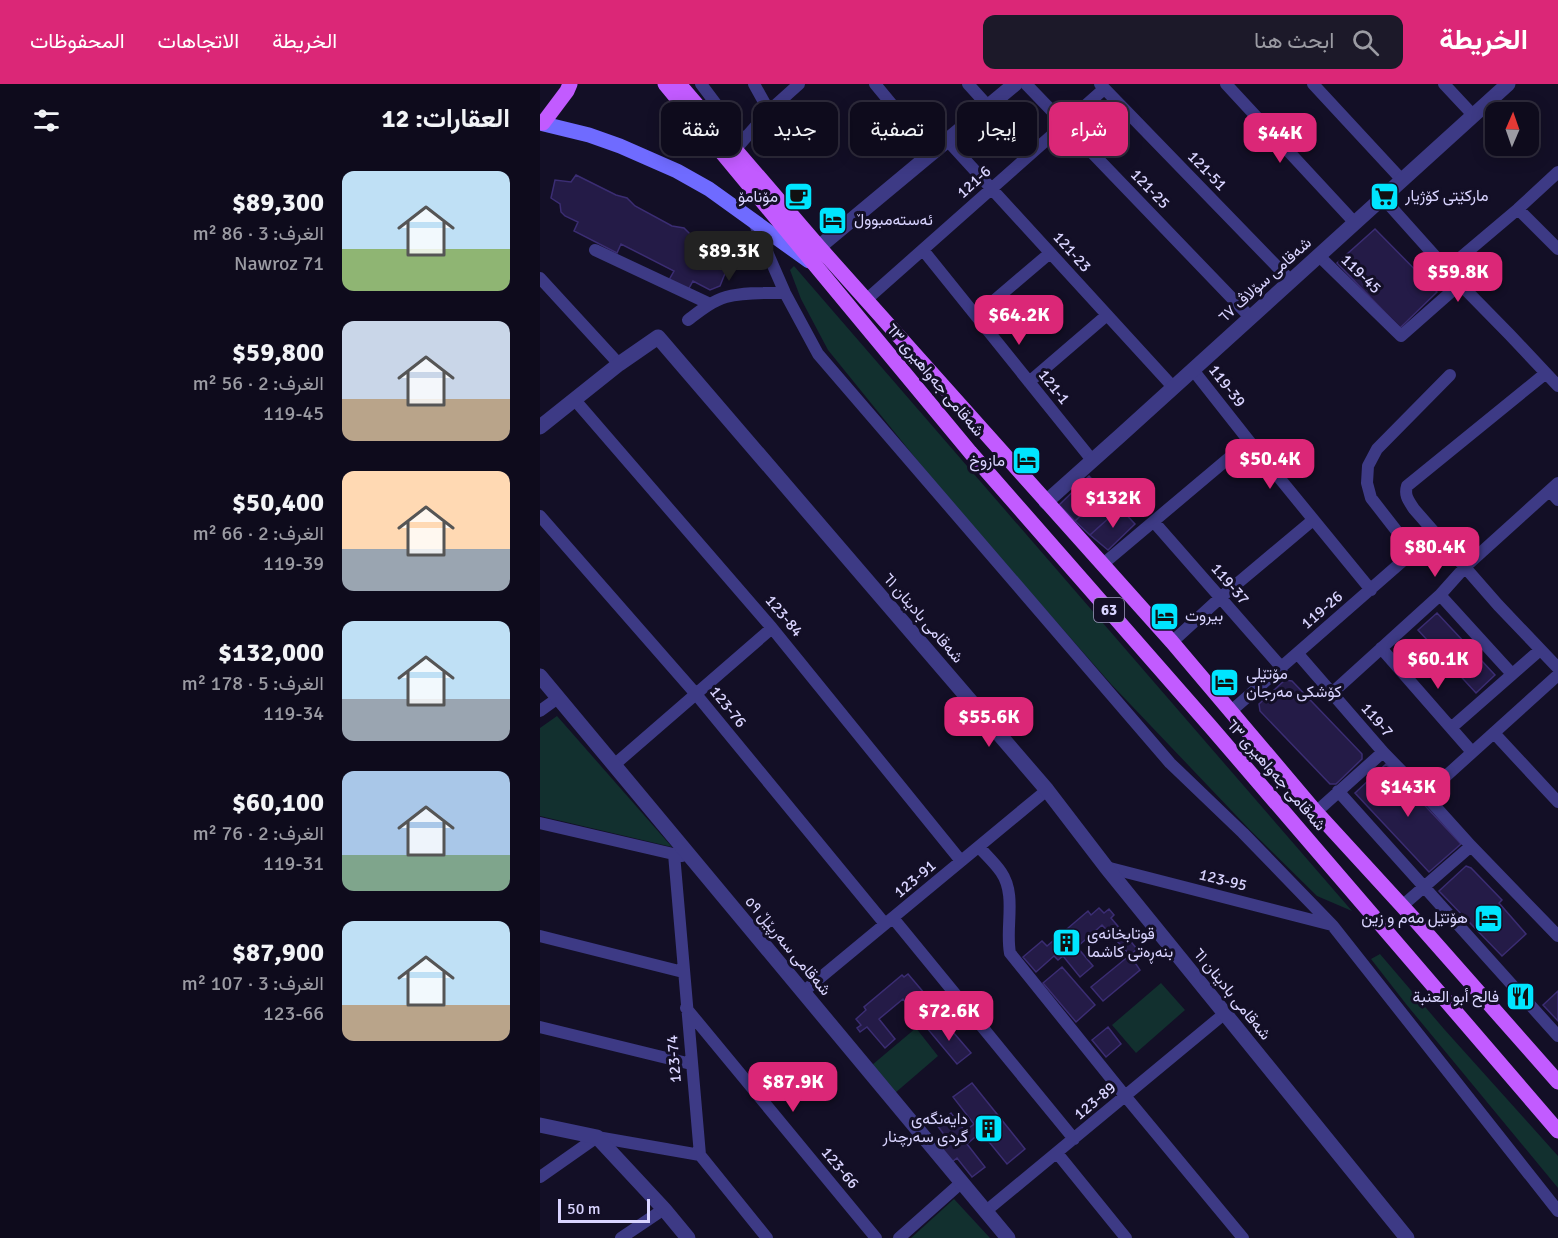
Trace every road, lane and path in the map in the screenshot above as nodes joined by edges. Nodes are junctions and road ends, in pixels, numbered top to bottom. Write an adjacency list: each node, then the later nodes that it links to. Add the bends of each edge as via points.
1 (570, 84): 26 (main road)
2 (665, 84): 39 (main road, شەقامی جەواهیری ٦٣ / 63)
3 (679, 84): 16 (main road, شەقامی جەواهیری ٦٣ / 63)
4 (701, 84): 17 (street)
5 (754, 84): 18 (street)
6 (799, 84): 19 (street)
7 (875, 84): 20 (street)
8 (968, 84): 21 (street)
9 (1015, 84): 22 (street)
10 (1026, 84): 24 (street, 121-25)
11 (1227, 84): 42 (street)
12 (1313, 84): 36 (street)
13 (1443, 84): 25 (street)
14 (1508, 84): 25 (street, شەقامی سۆلاڤ ٦٧)
15 (1102, 86): 23 (street, 121-6); 52 (street, 121-51)
16 (697, 102)
17 (712, 102)
18 (764, 102)
19 (779, 102)
20 (890, 102)
21 (984, 102)
22 (993, 102)
23 (1086, 102)
24 (1049, 108)
25 (1473, 115): 36 (street, شەقامی سۆلاڤ ٦٧)
26 (542, 123): 41 (main road, via 647,156 709,189)
27 (753, 129): 31 (street)
28 (957, 132): 30 (street)
29 (1049, 138): 37 (street, 121-6)
30 (947, 140): 37 (street, 121-23)
31 (741, 143)
32 (741, 148): 39 (main road, شەقامی جەواهیری ٦٣ / 63)
33 (928, 156): 43 (street)
34 (1096, 156): 59 (street, 121-25)
35 (1555, 179): 40 (street)
36 (1402, 180): 38 (street, شەقامی سۆلاڤ ٦٧)
37 (992, 189): 46 (street, 121-6); 47 (street, 121-23)
38 (1383, 198): 42 (street, شەقامی سۆلاڤ ٦٧); 50 (street)
39 (777, 208): 43 (main road, شەقامی جەواهیری ٦٣ / 63); 49 (main road, شەقامی جەواهیری ٦٣ / 63)
40 (1518, 208): 44 (street); 50 (street)
41 (754, 222): 49 (main road); 54 (street)
42 (1355, 223): 48 (street, شەقامی سۆلاڤ ٦٧)
43 (819, 247): 55 (main road, شەقامی جەواهیری ٦٣ / 63)
44 (1558, 249)
45 (595, 250): 56 (street)
46 (923, 250): 55 (street, 121-6); 58 (street, 121-1)
47 (1050, 253): 57 (street, 121-23); 58 (street)
48 (1319, 256): 52 (street, شەقامی سۆلاڤ ٦٧); 53 (street, 119-45, via 1401,336)
49 (818, 268): 132 (main road, شەقامی جەواهیری ٦٣ / 63, via 970,452)
50 (1447, 269): 53 (street)
51 (540, 278): 61 (street)
52 (1290, 281): 59 (street, شەقامی سۆلاڤ ٦٧)
53 (1460, 284): 63 (street)
54 (785, 293): 56 (street, via 725,297); 119 (street, via 818,354 1170,763)
55 (866, 300): 73 (main road, شەقامی جەواهیری ٦٣ / 63)
56 (710, 304): 60 (street)
57 (1107, 315): 65 (street); 67 (street, 121-23)
58 (976, 316): 65 (street, 121-1)
59 (1251, 318): 62 (street, شەقامی سۆلاڤ ٦٧)
60 (688, 320)
61 (619, 364): 68 (street, شەقامی بادینان ٦١); 104 (street, شەقامی بادینان ٦١, via 658,337)
62 (1193, 370): 67 (street, شەقامی سۆلاڤ ٦٧); 70 (street, 119-39)
63 (1546, 373): 66 (street); 77 (street, via 1407,486 1407,499)
64 (1450, 375): 78 (street, via 1377,449 1368,466 1371,498)
65 (1029, 382): 71 (street, 121-1)
66 (1558, 386)
67 (1173, 387): 71 (street, شەقامی سۆلاڤ ٦٧)
68 (574, 399): 69 (street, شەقامی بادینان ٦١); 84 (street, 123-84)
69 (540, 427)
70 (1249, 441): 75 (street, 119-39); 76 (street)
71 (1092, 460): 73 (street, شەقامی سۆلاڤ ٦٧)
72 (1555, 491): 80 (street)
73 (1046, 502): 79 (main road, شەقامی جەواهیری ٦٣ / 63)
74 (540, 516): 94 (street, 123-76)
75 (1314, 520): 81 (street, 119-39); 83 (street)
76 (1154, 522): 79 (street); 83 (street, 119-37)
77 (1437, 534): 78 (street, 119-26); 80 (street)
78 (1413, 552): 81 (street, 119-26)
79 (1102, 564): 85 (main road, شەقامی جەواهیری ٦٣ / 63)
80 (1465, 567): 82 (street); 87 (street)
81 (1371, 590): 88 (street, 119-26)
82 (1440, 595): 86 (street); 91 (street)
83 (1221, 598): 85 (street); 89 (street, 119-37)
84 (772, 628): 94 (street); 114 (street, 123-84)
85 (1172, 642): 98 (main road, شەقامی جەواهیری ٦٣ / 63)
86 (1381, 648): 95 (street); 99 (street)
87 (1540, 650): 90 (street); 91 (street)
88 (1298, 654): 89 (street, 119-26); 95 (street, 119-7)
89 (1282, 668): 98 (street, 119-26)
90 (1558, 668)
91 (1512, 674): 99 (street)
92 (1558, 675): 100 (street)
93 (540, 676): 96 (street, شەقامی سەرپێڵ ٥٩)
94 (695, 693): 103 (street); 118 (street, 123-76)
95 (1332, 693): 101 (street, 119-7)
96 (558, 698): 97 (street); 103 (street, شەقامی سەرپێڵ ٥٩)
97 (540, 711)
98 (1230, 712): 108 (main road, شەقامی جەواهیری ٦٣ / 63)
99 (1451, 728): 102 (street)
100 (1494, 733): 102 (street); 107 (street)
101 (1383, 752): 105 (street); 106 (street, 119-7)
102 (1472, 752): 106 (street)
103 (614, 765): 113 (street, شەقامی سەرپێڵ ٥٩)
104 (1047, 790): 111 (street, 123-91); 115 (street, شەقامی بادینان ٦١)
105 (1338, 791): 108 (street); 116 (street)
106 (1425, 795): 110 (street, 119-7)
107 (1558, 802)
108 (1316, 812): 117 (main road, شەقامی جەواهیری ٦٣ / 63)
109 (540, 823): 112 (street)
110 (1471, 846): 116 (street); 121 (street, 119-7)
111 (979, 847): 114 (street, 123-91); 130 (street, via 1002,873 1008,890 1010,952)
112 (674, 854): 113 (street); 122 (street, 123-74)
113 (692, 858): 123 (street, شەقامی سەرپێڵ ٥٩)
114 (961, 861): 118 (street, 123-91)
115 (1106, 867): 119 (street, 123-95); 125 (street, شەقامی بادینان ٦١)
116 (1425, 886): 117 (street); 127 (street)
117 (1402, 906): 129 (main road, شەقامی جەواهیری ٦٣ / 63)
118 (889, 921): 123 (street, 123-91); 134 (street, 123-76)
119 (1333, 926): 141 (street)
120 (540, 936): 122 (street)
121 (1558, 936)
122 (683, 972): 124 (street, 123-74)
123 (803, 992): 138 (street, شەقامی سەرپێڵ ٥٩)
124 (686, 1008): 128 (street, 123-74); 145 (street, 123-66)
125 (1224, 1014): 130 (street, 123-89); 150 (street, شەقامی بادینان ٦١)
126 (540, 1027): 128 (street)
127 (1558, 1036)
128 (692, 1064): 136 (street, 123-74)
129 (1558, 1082)
130 (1126, 1096): 134 (street, 123-89); 149 (street)
131 (540, 1125): 133 (street)
132 (1558, 1131)
133 (597, 1137): 136 (street); 137 (street); 139 (street)
134 (1074, 1139): 135 (street, 123-89)
135 (1057, 1153): 140 (street, 123-89); 148 (street)
136 (700, 1155): 144 (street)
137 (540, 1177)
138 (962, 1182): 140 (street, شەقامی سەرپێڵ ٥٩); 146 (street)
139 (664, 1209): 142 (street); 143 (street)
140 (986, 1211): 147 (street, شەقامی سەرپێڵ ٥٩)
141 (1558, 1212)
142 (621, 1238)
143 (688, 1238)
144 (767, 1238)
145 (876, 1238)
146 (899, 1238)
147 (1008, 1238)
148 (1126, 1238)
149 (1243, 1238)
150 (1407, 1238)

